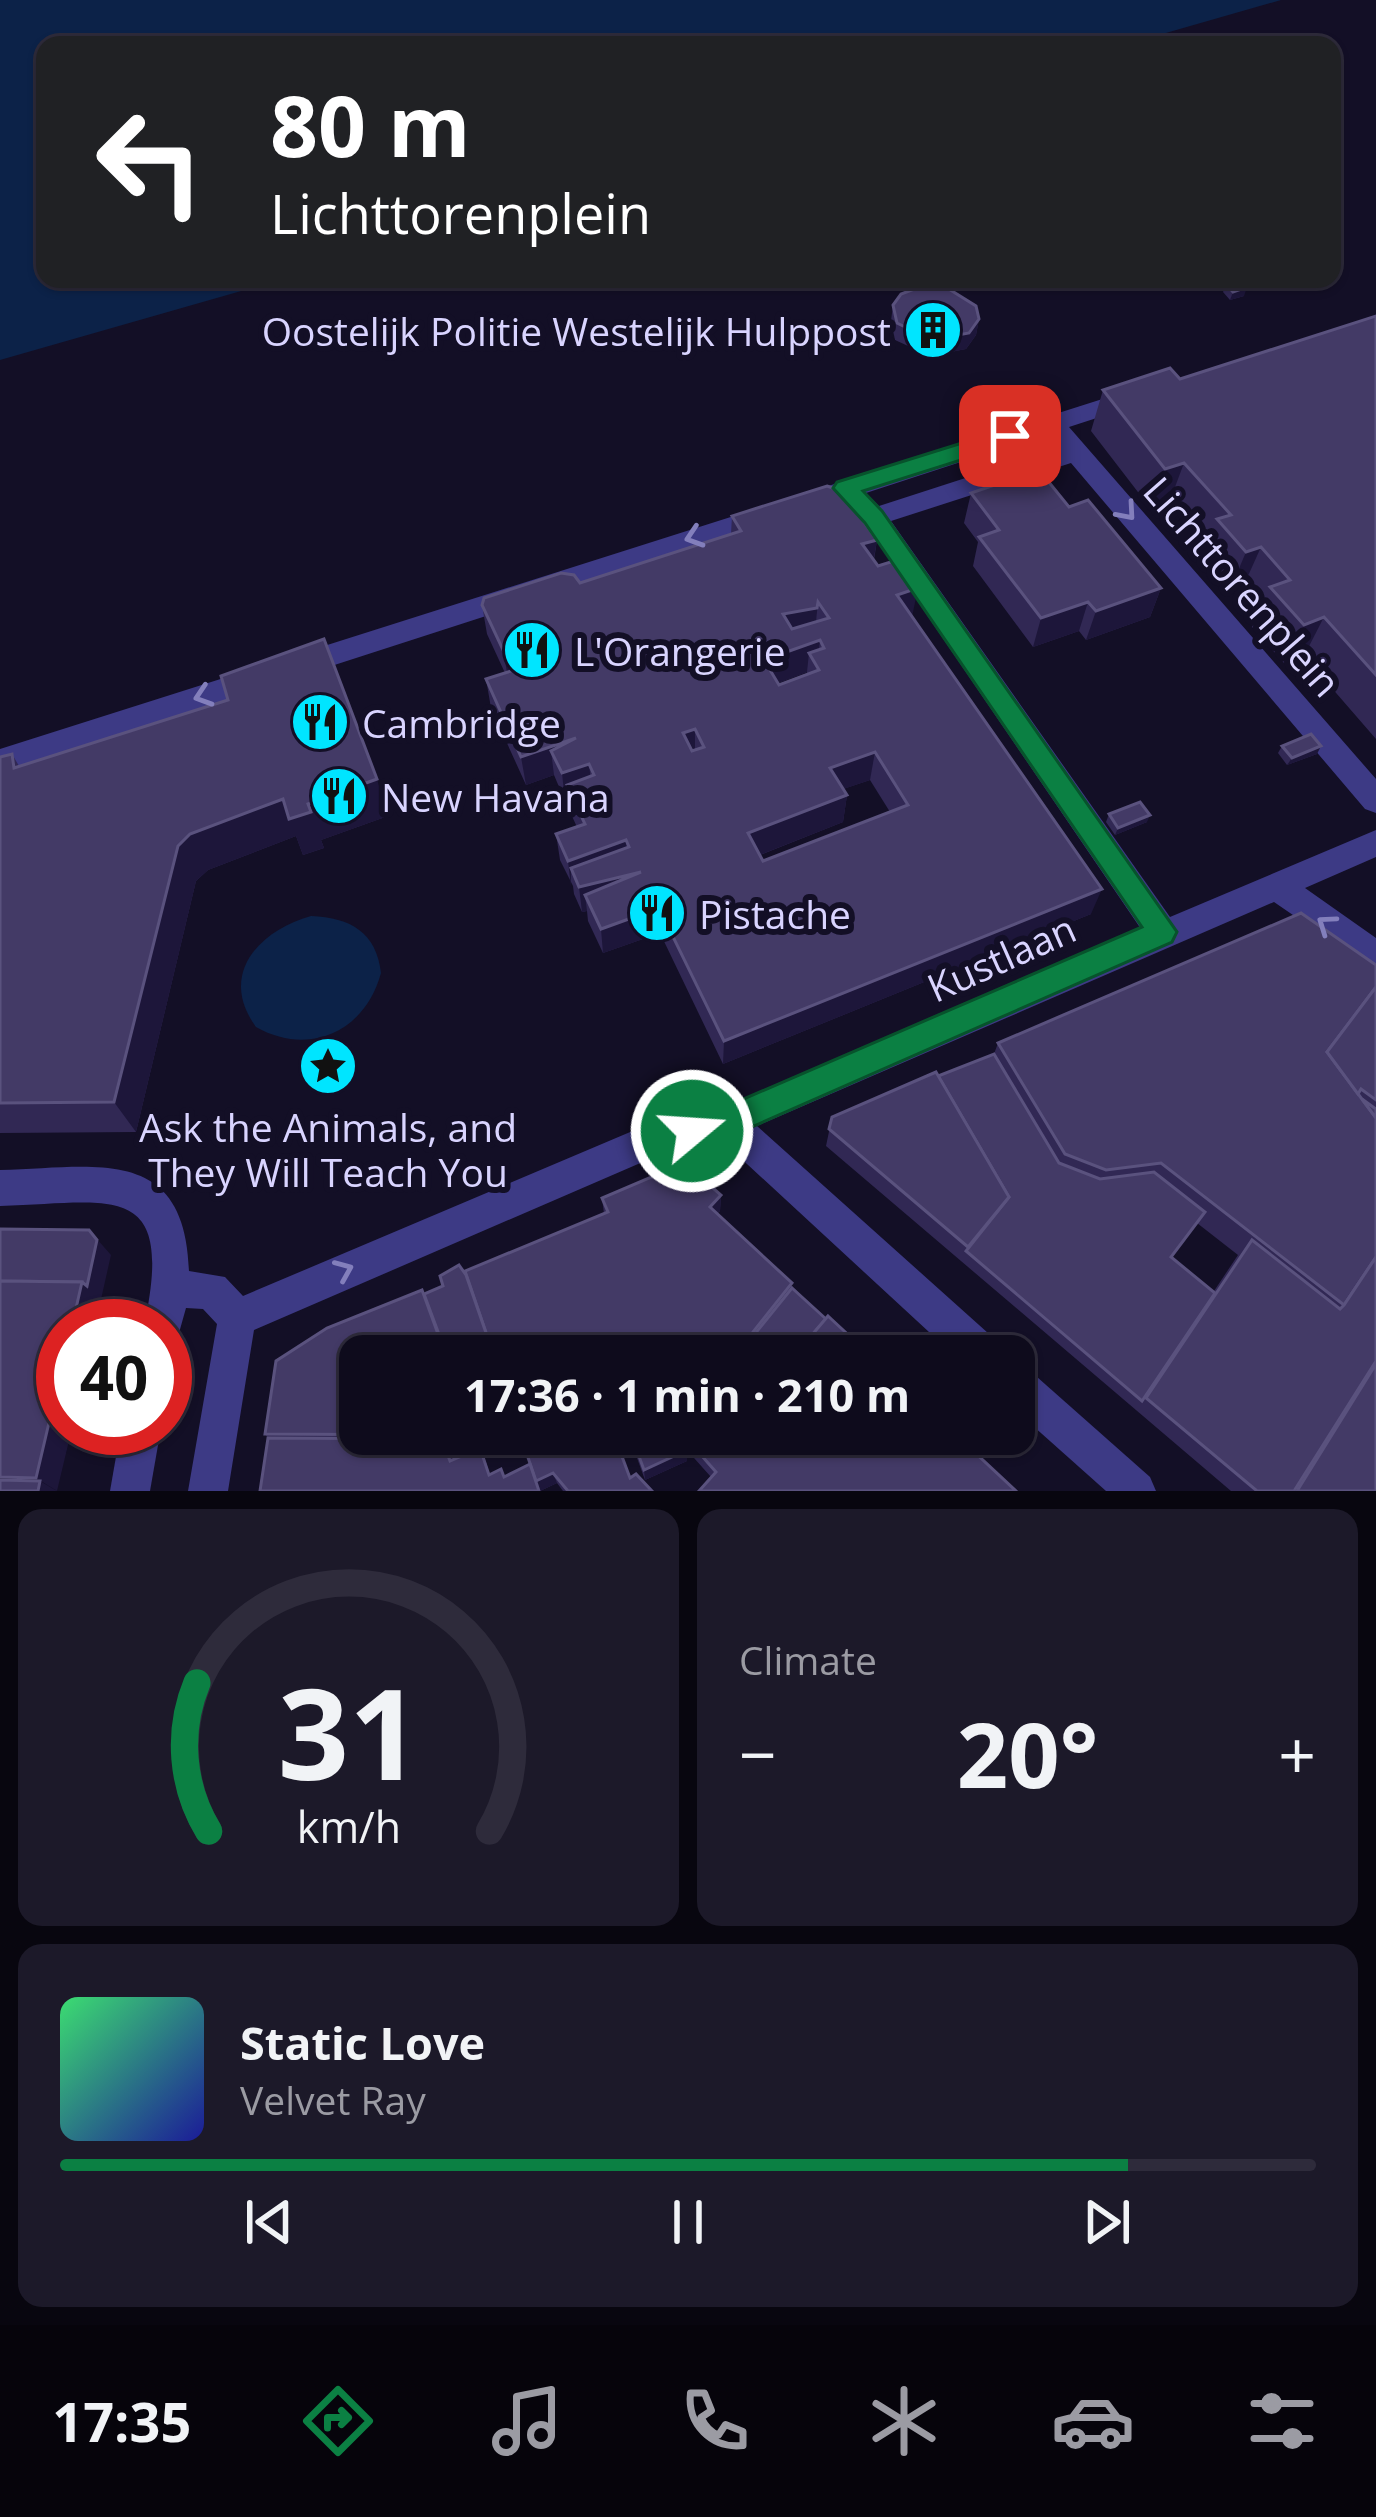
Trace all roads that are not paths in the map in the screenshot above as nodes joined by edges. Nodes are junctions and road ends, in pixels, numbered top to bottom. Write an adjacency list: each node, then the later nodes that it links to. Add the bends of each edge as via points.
1 (1172, 384): 2 (street)
2 (1051, 423): 3 (street, Lichttorenplein); 4 (street)
3 (1075, 452): 5 (street); 7 (street, Lichttorenplein, one-way to 7)
4 (845, 488): 5 (street); 6 (street, one-way to 6)
5 (874, 517): 10 (street)
6 (0, 761)
7 (1376, 800)
8 (1376, 843): 9 (street, Kustlaan)
9 (1279, 886): 10 (street, Kustlaan); 11 (street, one-way to 9)
10 (1162, 932): 12 (street, Kustlaan)
11 (1376, 957)
12 (727, 1122): 16 (street, Kustlaan, one-way to 12, via 642,1144); 17 (street)
13 (0, 1188): 14 (street, via 134,1189 166,1225)
14 (167, 1299)
15 (188, 1299): 16 (street, via 212,1290)
16 (237, 1318): 21 (street)
17 (961, 1335)
18 (1035, 1401): 22 (street)
19 (137, 1455): 20 (street)
20 (130, 1491)
21 (208, 1491)
22 (1136, 1491)

